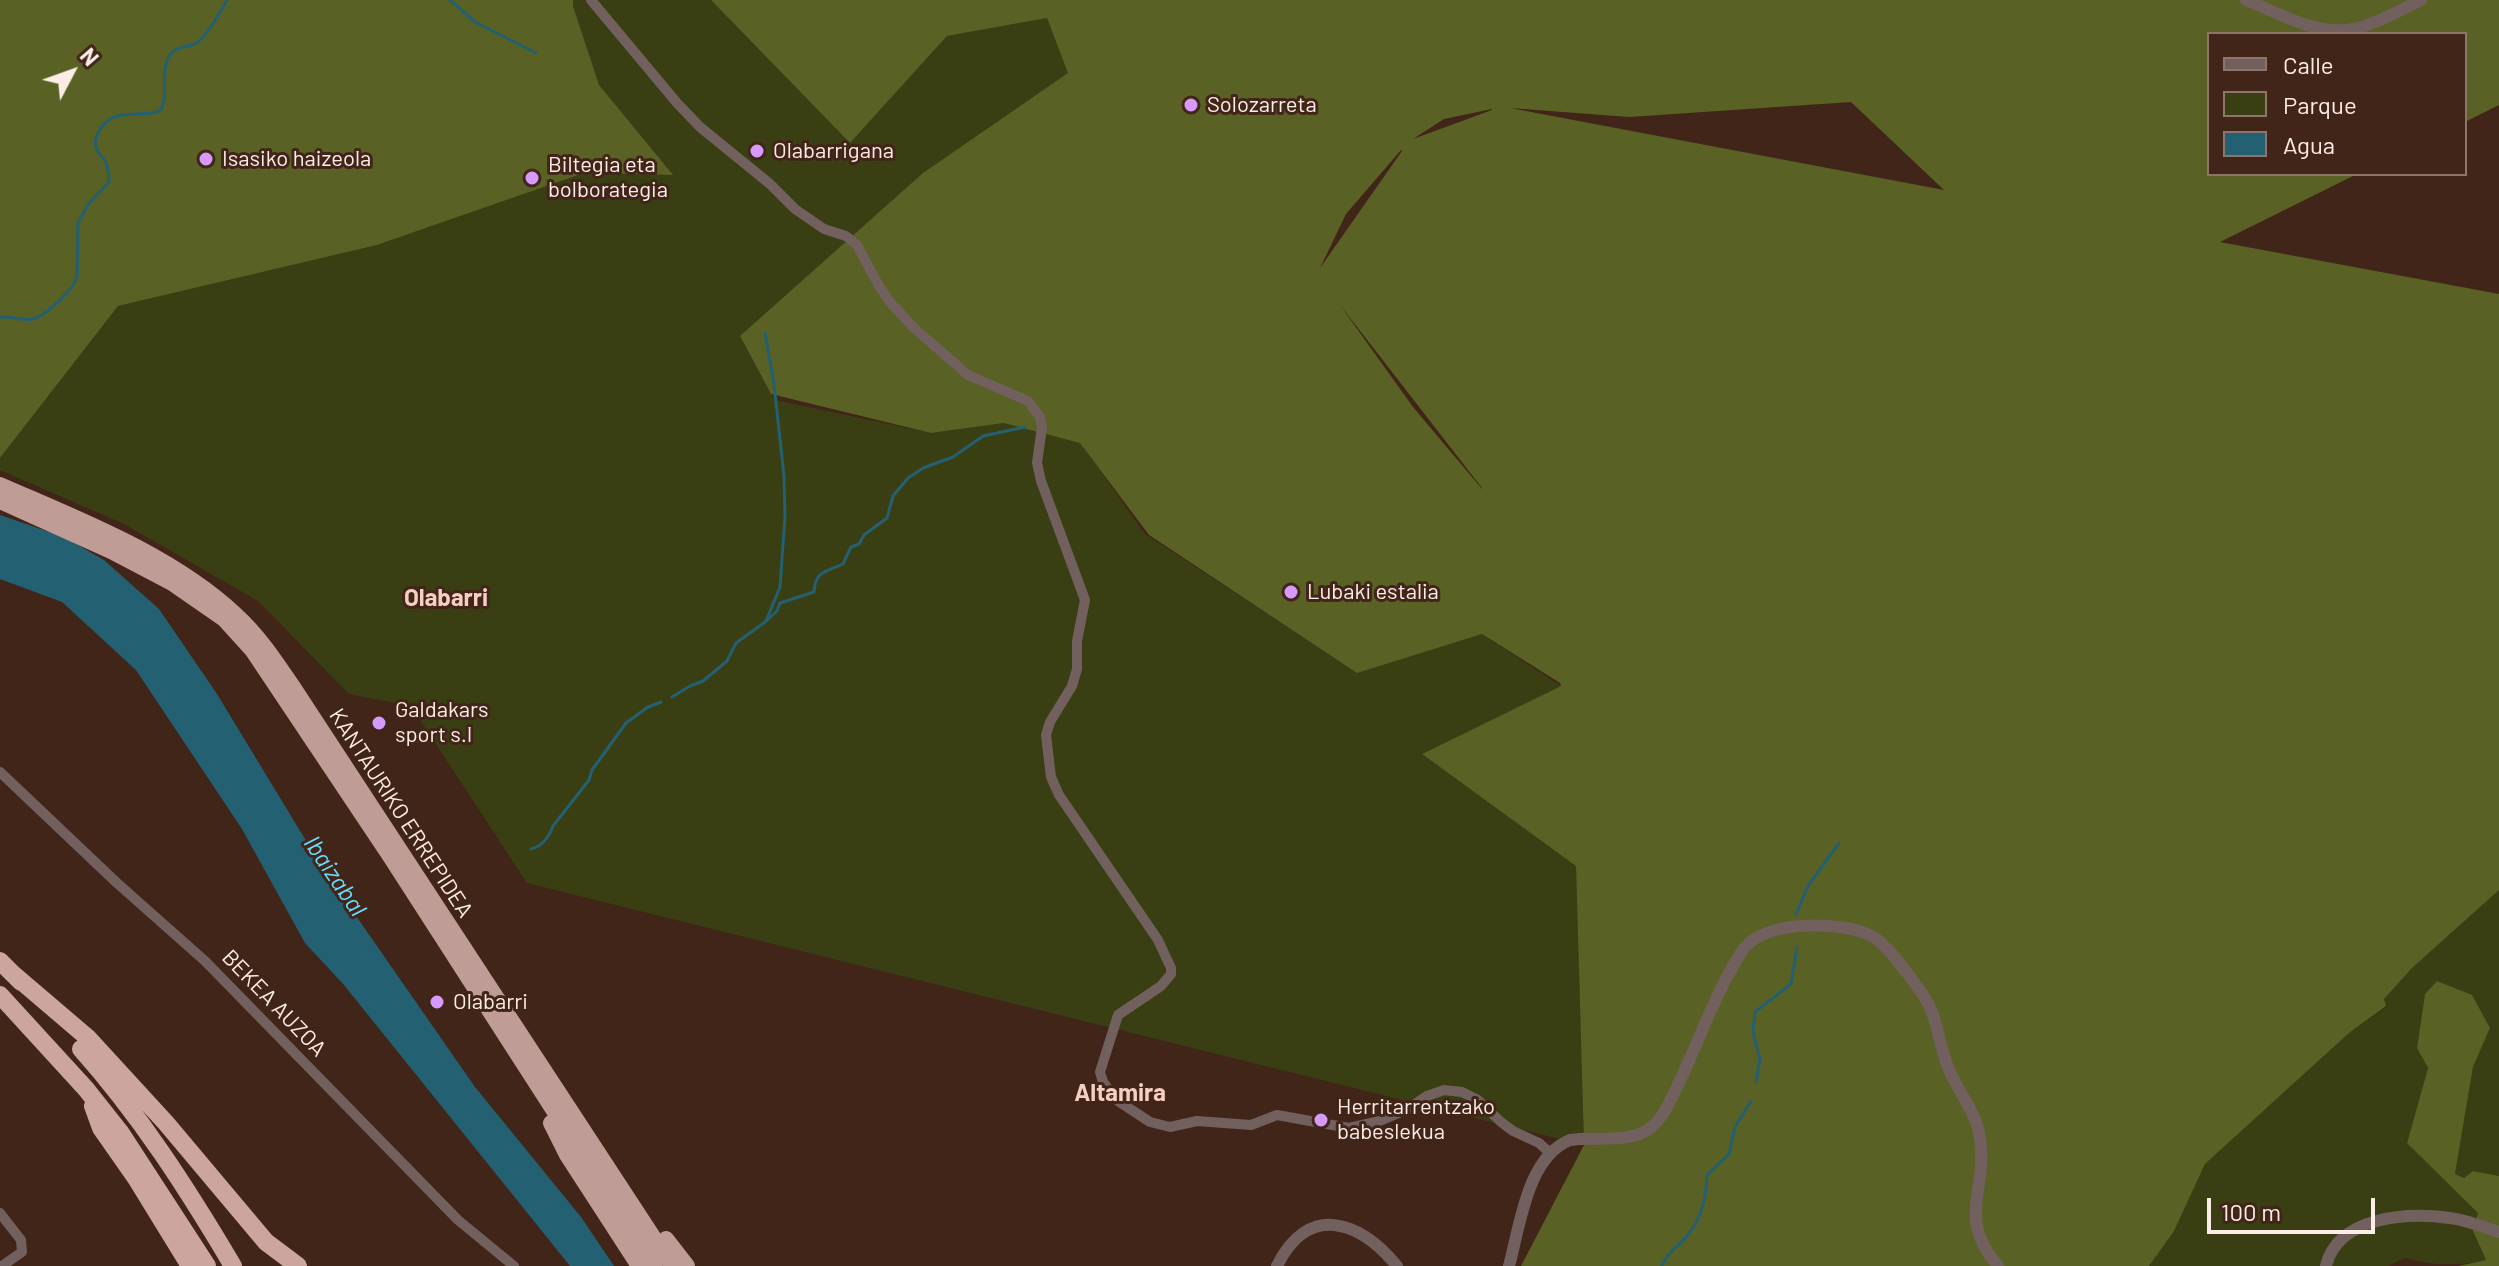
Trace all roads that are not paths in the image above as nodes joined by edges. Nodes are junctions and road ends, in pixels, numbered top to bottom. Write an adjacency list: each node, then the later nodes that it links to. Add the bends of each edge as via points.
1 (591, 0): 11 (street, via 700,127 795,209 857,245 879,286 913,327 968,375 1018,395 1040,417 1041,481 1085,600 1075,677 1046,735 1051,777 1171,968 1161,986 1118,1015 1100,1072 1118,1101 1150,1122 1170,1127 1197,1121 1251,1125 1277,1115 1349,1128 1380,1121 1444,1090 1462,1092)
2 (2246, 0): 3 (street, via 2331,31 2358,28)
3 (2421, 0)
4 (0, 485): 12 (highway, KANTAURIKO ERREPIDEA, via 163,560 248,627 293,687)
5 (0, 501): 9 (highway, via 172,583 224,619 253,651)
6 (0, 772): 20 (street, BEKEA AUZOA, via 205,961 458,1220)
7 (7, 967): 18 (highway, via 103,1073 170,1165); 19 (highway, via 88,1038 266,1242)
8 (0, 995): 10 (highway)
9 (528, 1070): 21 (highway, via 567,1155); 22 (highway)
10 (86, 1089): 16 (highway, via 101,1128); 17 (highway)
11 (1550, 1153): 27 (street, via 1532,1185); 28 (street, via 1570,1140 1645,1132 1662,1117 1720,990 1750,942 1791,928 1857,931 1894,956 1930,1008 1946,1062 1979,1133 1976,1227)
12 (612, 1173): 23 (highway, KANTAURIKO ERREPIDEA); 24 (highway)
13 (0, 1213): 15 (street, via 21,1240 22,1252)
14 (2499, 1232): 29 (street, via 2449,1218 2375,1221 2343,1237)
15 (2, 1266)
16 (190, 1266)
17 (207, 1266)
18 (233, 1266)
19 (298, 1266)
20 (514, 1266)
21 (639, 1266)
22 (654, 1266)
23 (672, 1266)
24 (687, 1266)
25 (1277, 1266): 26 (street, via 1299,1235 1332,1225 1368,1239)
26 (1397, 1266)
27 (1509, 1266)
28 (1998, 1266)
29 (2326, 1266)

